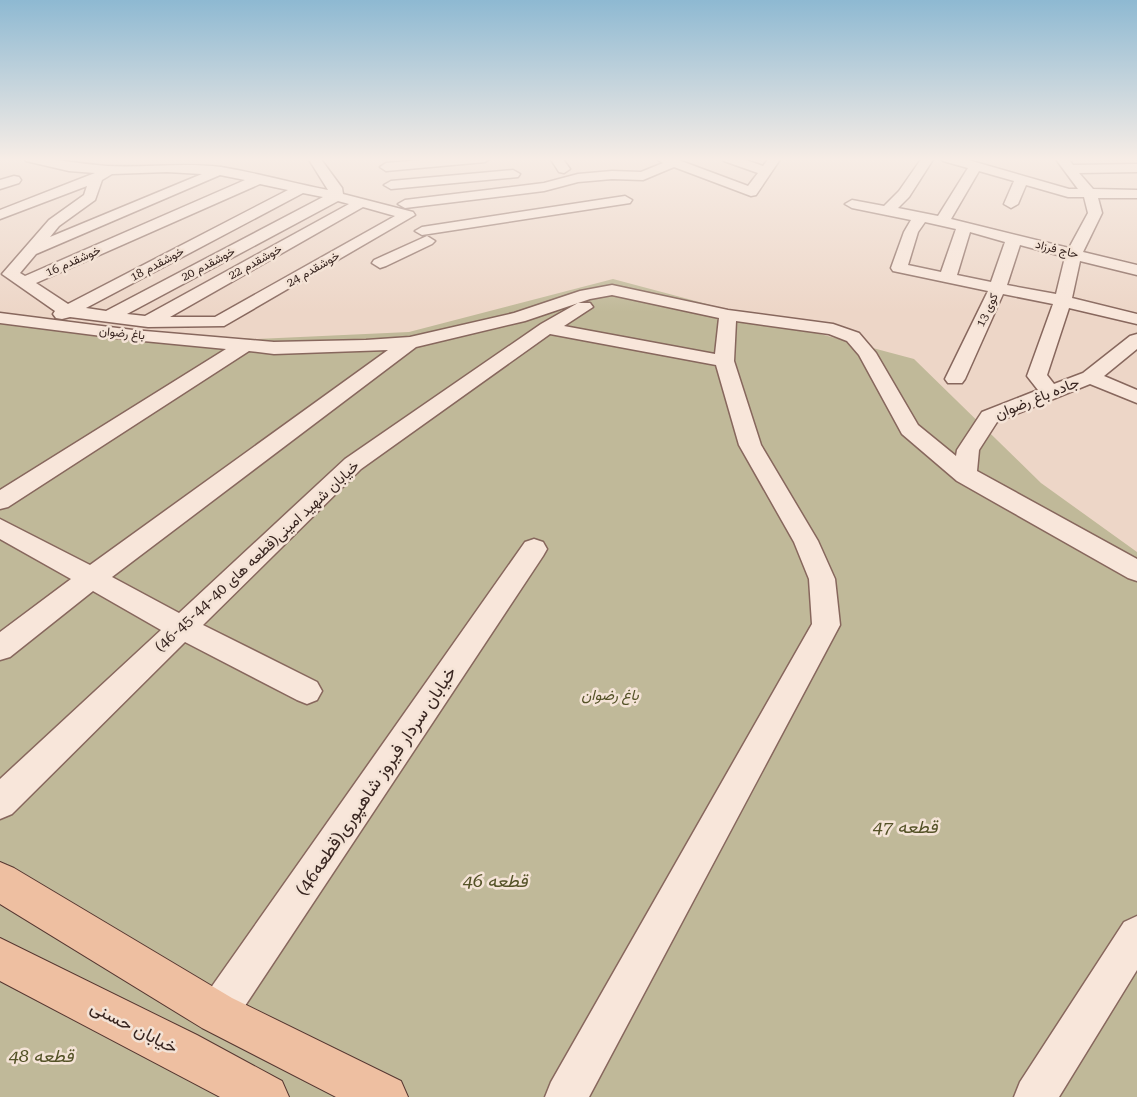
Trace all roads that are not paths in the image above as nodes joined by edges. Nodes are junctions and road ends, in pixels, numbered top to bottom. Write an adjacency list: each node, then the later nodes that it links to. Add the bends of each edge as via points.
1 (15, 209): 16 (street)
2 (74, 209): 22 (street, via 54,223)
3 (131, 209): 22 (street)
4 (197, 209): 27 (street, خوشقدم 16)
5 (261, 209): 31 (street, خوشقدم 18)
6 (311, 209): 34 (street, خوشقدم 20)
7 (350, 209): 37 (street, خوشقدم 22)
8 (402, 209): 14 (street)
9 (412, 209): 14 (street)
10 (578, 209): 20 (street)
11 (883, 209): 15 (street, حاج فرزاد)
12 (949, 209): 18 (street)
13 (1094, 209): 23 (street, via 1095,213)
14 (407, 210): 20 (street); 37 (street, خوشقدم 24, via 218,322)
15 (888, 210): 17 (street, حاج فرزاد)
16 (0, 215)
17 (920, 216): 18 (street, حاج فرزاد); 26 (street, via 899,268)
18 (942, 221): 19 (street, حاج فرزاد)
19 (964, 227): 21 (street, حاج فرزاد); 26 (street)
20 (426, 239): 24 (street)
21 (1014, 239): 23 (street, حاج فرزاد); 28 (street, کوی 13)
22 (28, 251): 27 (street, via 10,274)
23 (1074, 254): 25 (street, حاج فرزاد); 30 (street)
24 (380, 263)
25 (1137, 270)
26 (948, 279): 28 (street)
27 (23, 282): 31 (street)
28 (997, 288): 30 (street); 43 (street, کوی 13)
29 (612, 290): 32 (street); 36 (street, خیابان شهید امینی(قطعه های 40-44-45-46)); 38 (street, via 519,317)
30 (1063, 301): 35 (street); 44 (street, via 1037,376)
31 (66, 311): 33 (street, خوشقدم 18, via 51,318); 34 (street)
32 (728, 315): 41 (street); 46 (street, via 833,329 853,337 866,353 910,429)
33 (0, 318): 37 (street, باغ رضوان)
34 (106, 318): 37 (street)
35 (1137, 319)
36 (547, 328): 41 (street); 52 (street, خیابان شهید امینی(قطعه های 40-44-45-46), via 352,464)
37 (149, 329): 39 (street, باغ رضوان)
38 (410, 342): 39 (street, باغ رضوان, via 274,348); 51 (street)
39 (244, 346): 47 (street)
40 (1134, 347): 42 (street, جاده باغ رضوان)
41 (724, 361): 62 (street, via 750,445 806,541 822,579 826,625)
42 (1090, 377): 44 (street, جاده باغ رضوان); 45 (street)
43 (955, 378)
44 (1051, 393): 46 (street, جاده باغ رضوان, via 989,417 968,450)
45 (1137, 398)
46 (965, 476): 50 (street)
47 (0, 501)
48 (0, 528): 51 (street)
49 (534, 549): 59 (street, خیابان سردار فیروز شاهپوری(قطعه46))
50 (1137, 571)
51 (90, 579): 52 (street); 53 (street)
52 (181, 627): 54 (street); 55 (street, خیابان شهید امینی(قطعه های 40-44-45-46))
53 (0, 648)
54 (307, 691)
55 (0, 802)
56 (0, 882): 59 (main road)
57 (1137, 935): 63 (street)
58 (0, 960): 60 (main road, خیابان حسنی)
59 (217, 1014): 61 (main road)
60 (266, 1097)
61 (385, 1097)
62 (566, 1097)
63 (1036, 1097)

